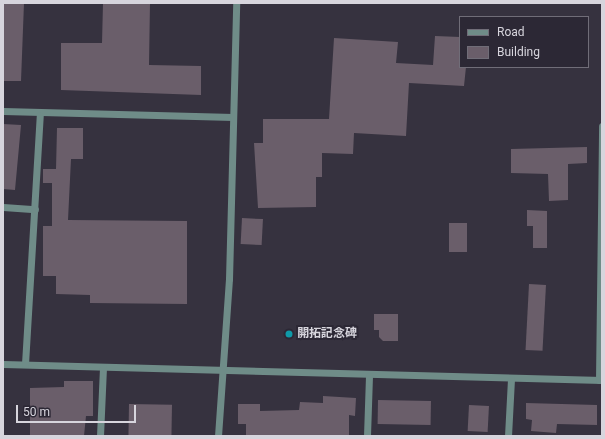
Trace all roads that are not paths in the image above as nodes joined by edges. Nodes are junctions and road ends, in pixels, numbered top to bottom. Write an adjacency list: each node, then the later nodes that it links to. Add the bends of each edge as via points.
1 (236, 3): 4 (street)
2 (3, 111): 3 (street)
3 (40, 115): 4 (street); 7 (street)
4 (233, 117): 11 (street, via 229,279)
5 (602, 126): 14 (street)
6 (3, 207): 7 (street)
7 (35, 209): 9 (street)
8 (3, 364): 9 (street)
9 (25, 364): 10 (street)
10 (102, 367): 11 (street); 15 (street)
11 (221, 372): 12 (street); 16 (street)
12 (369, 376): 13 (street); 17 (street)
13 (511, 379): 14 (street); 18 (street)
14 (601, 380)
15 (100, 436)
16 (218, 436)
17 (367, 436)
18 (508, 436)

